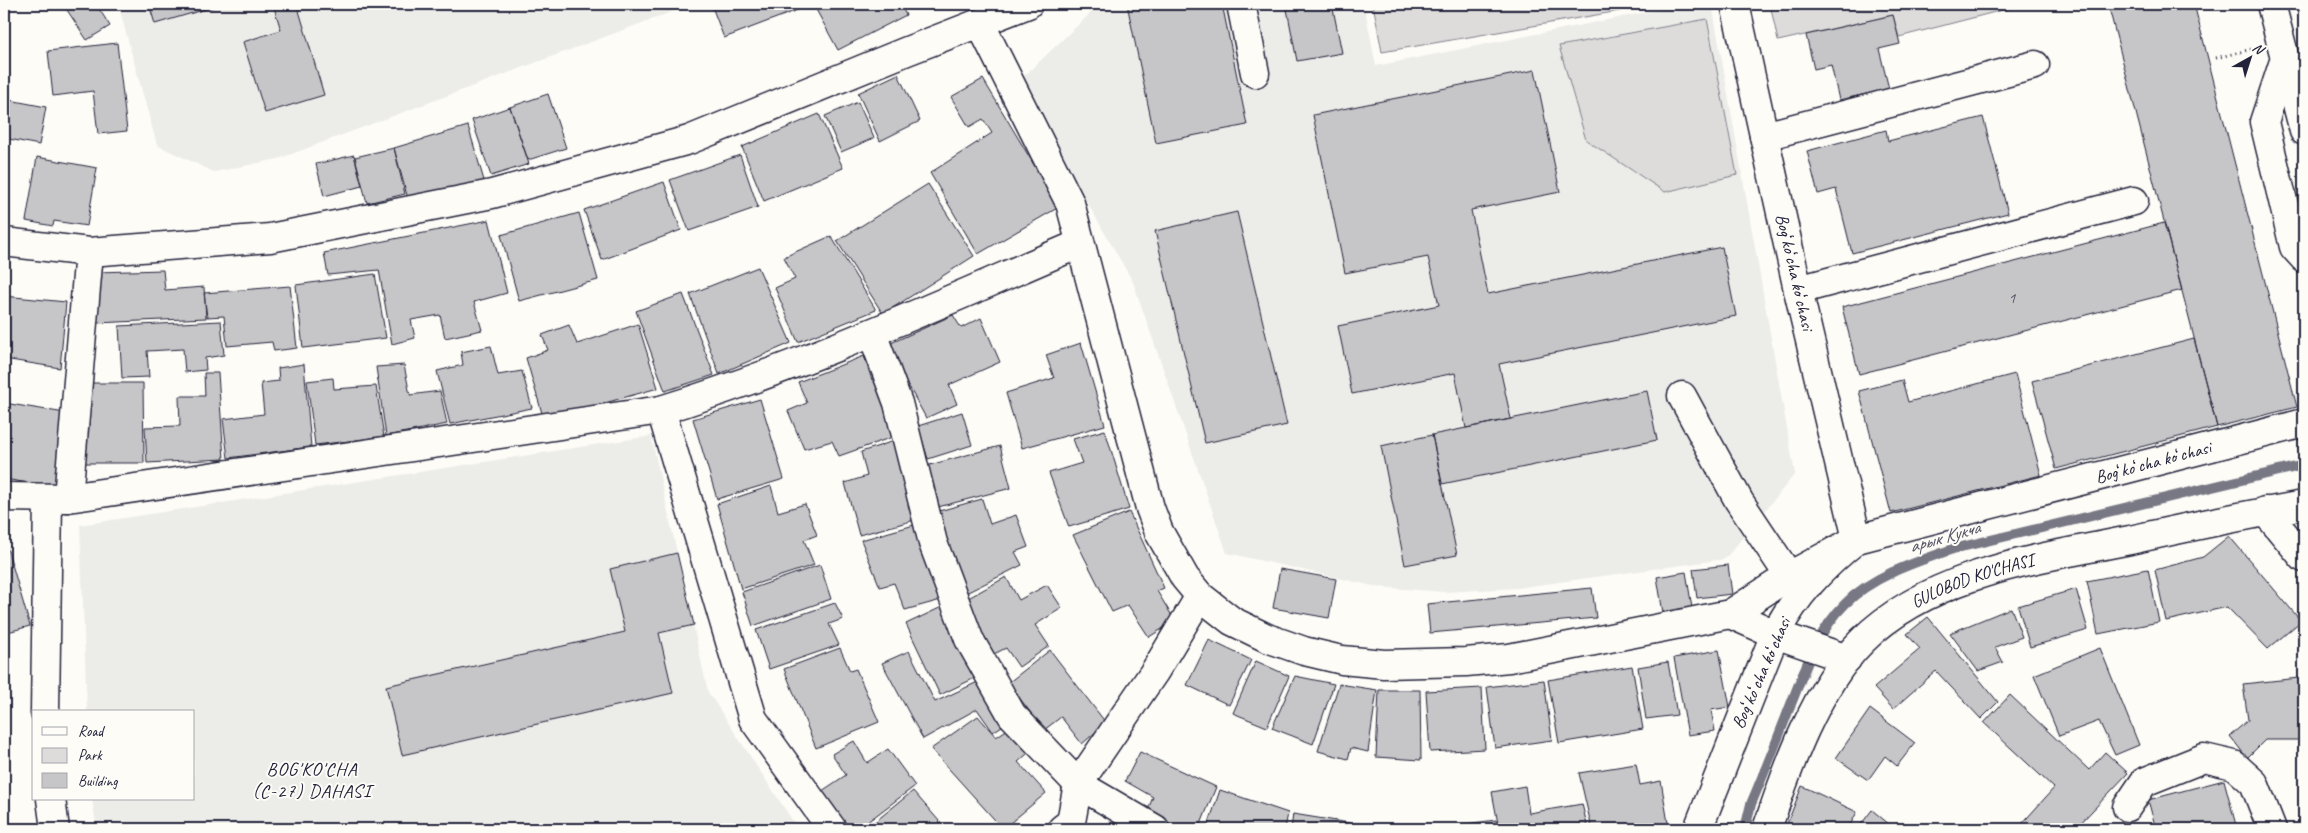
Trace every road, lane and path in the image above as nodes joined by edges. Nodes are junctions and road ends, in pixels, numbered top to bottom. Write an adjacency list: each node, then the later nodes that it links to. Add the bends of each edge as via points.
1 (1028, 4): 5 (street)
2 (1241, 4): 10 (street)
3 (1735, 4): 12 (street, Bogʻkoʻcha koʻchasi)
4 (2272, 4): 8 (street)
5 (980, 23): 15 (street, via 1070,204); 16 (street, via 689,140 492,194 270,238)
6 (2258, 47): 7 (path)
7 (2216, 58)
8 (2285, 58): 11 (street); 17 (street, via 2264,122 2294,247)
9 (2035, 65): 12 (street)
10 (1256, 73)
11 (2304, 131)
12 (1764, 136): 18 (street, Bogʻkoʻcha koʻchasi)
13 (2134, 201): 18 (street)
14 (4, 242): 16 (street)
15 (1079, 244): 19 (street); 30 (street, via 1150,508 1159,532 1185,578)
16 (90, 252): 24 (street)
17 (2304, 258)
18 (1798, 290): 27 (street, Bogʻkoʻcha koʻchasi)
19 (872, 333): 21 (street, via 726,390); 35 (street, via 898,403 933,543 969,639 1012,715)
20 (1682, 396): 29 (street, via 1739,502)
21 (661, 410): 24 (street); 39 (street, via 753,718)
22 (2304, 423): 27 (street, Bogʻkoʻcha koʻchasi)
23 (4, 497): 24 (street)
24 (58, 498): 34 (street)
25 (2304, 505): 26 (street, GULOBOD KO'CHASI)
26 (2265, 512): 28 (street); 33 (street, GULOBOD KO'CHASI, via 2007,565 1931,594 1902,611)
27 (1857, 539): 29 (street); 32 (street, Bogʻkoʻcha koʻchasi, via 1806,586 1789,608)
28 (2304, 558)
29 (1789, 576): 31 (street)
30 (1200, 596): 31 (street, via 1232,621 1266,638 1342,660 1384,664 1509,658); 35 (street, via 1155,672)
31 (1730, 614): 32 (street)
32 (1782, 636): 33 (street); 42 (street, Bogʻkoʻcha koʻchasi, via 1738,722)
33 (1841, 657): 43 (street, GULOBOD KO'CHASI, via 1795,755)
34 (45, 710)
35 (1078, 784): 40 (street, via 1070,822); 41 (street)
36 (51, 800): 38 (street)
37 (2127, 808): 44 (street, via 2144,782 2204,758 2234,765 2254,783)
38 (55, 829)
39 (832, 829)
40 (1062, 829)
41 (1155, 829)
42 (1698, 829)
43 (1767, 829)
44 (2272, 829)

